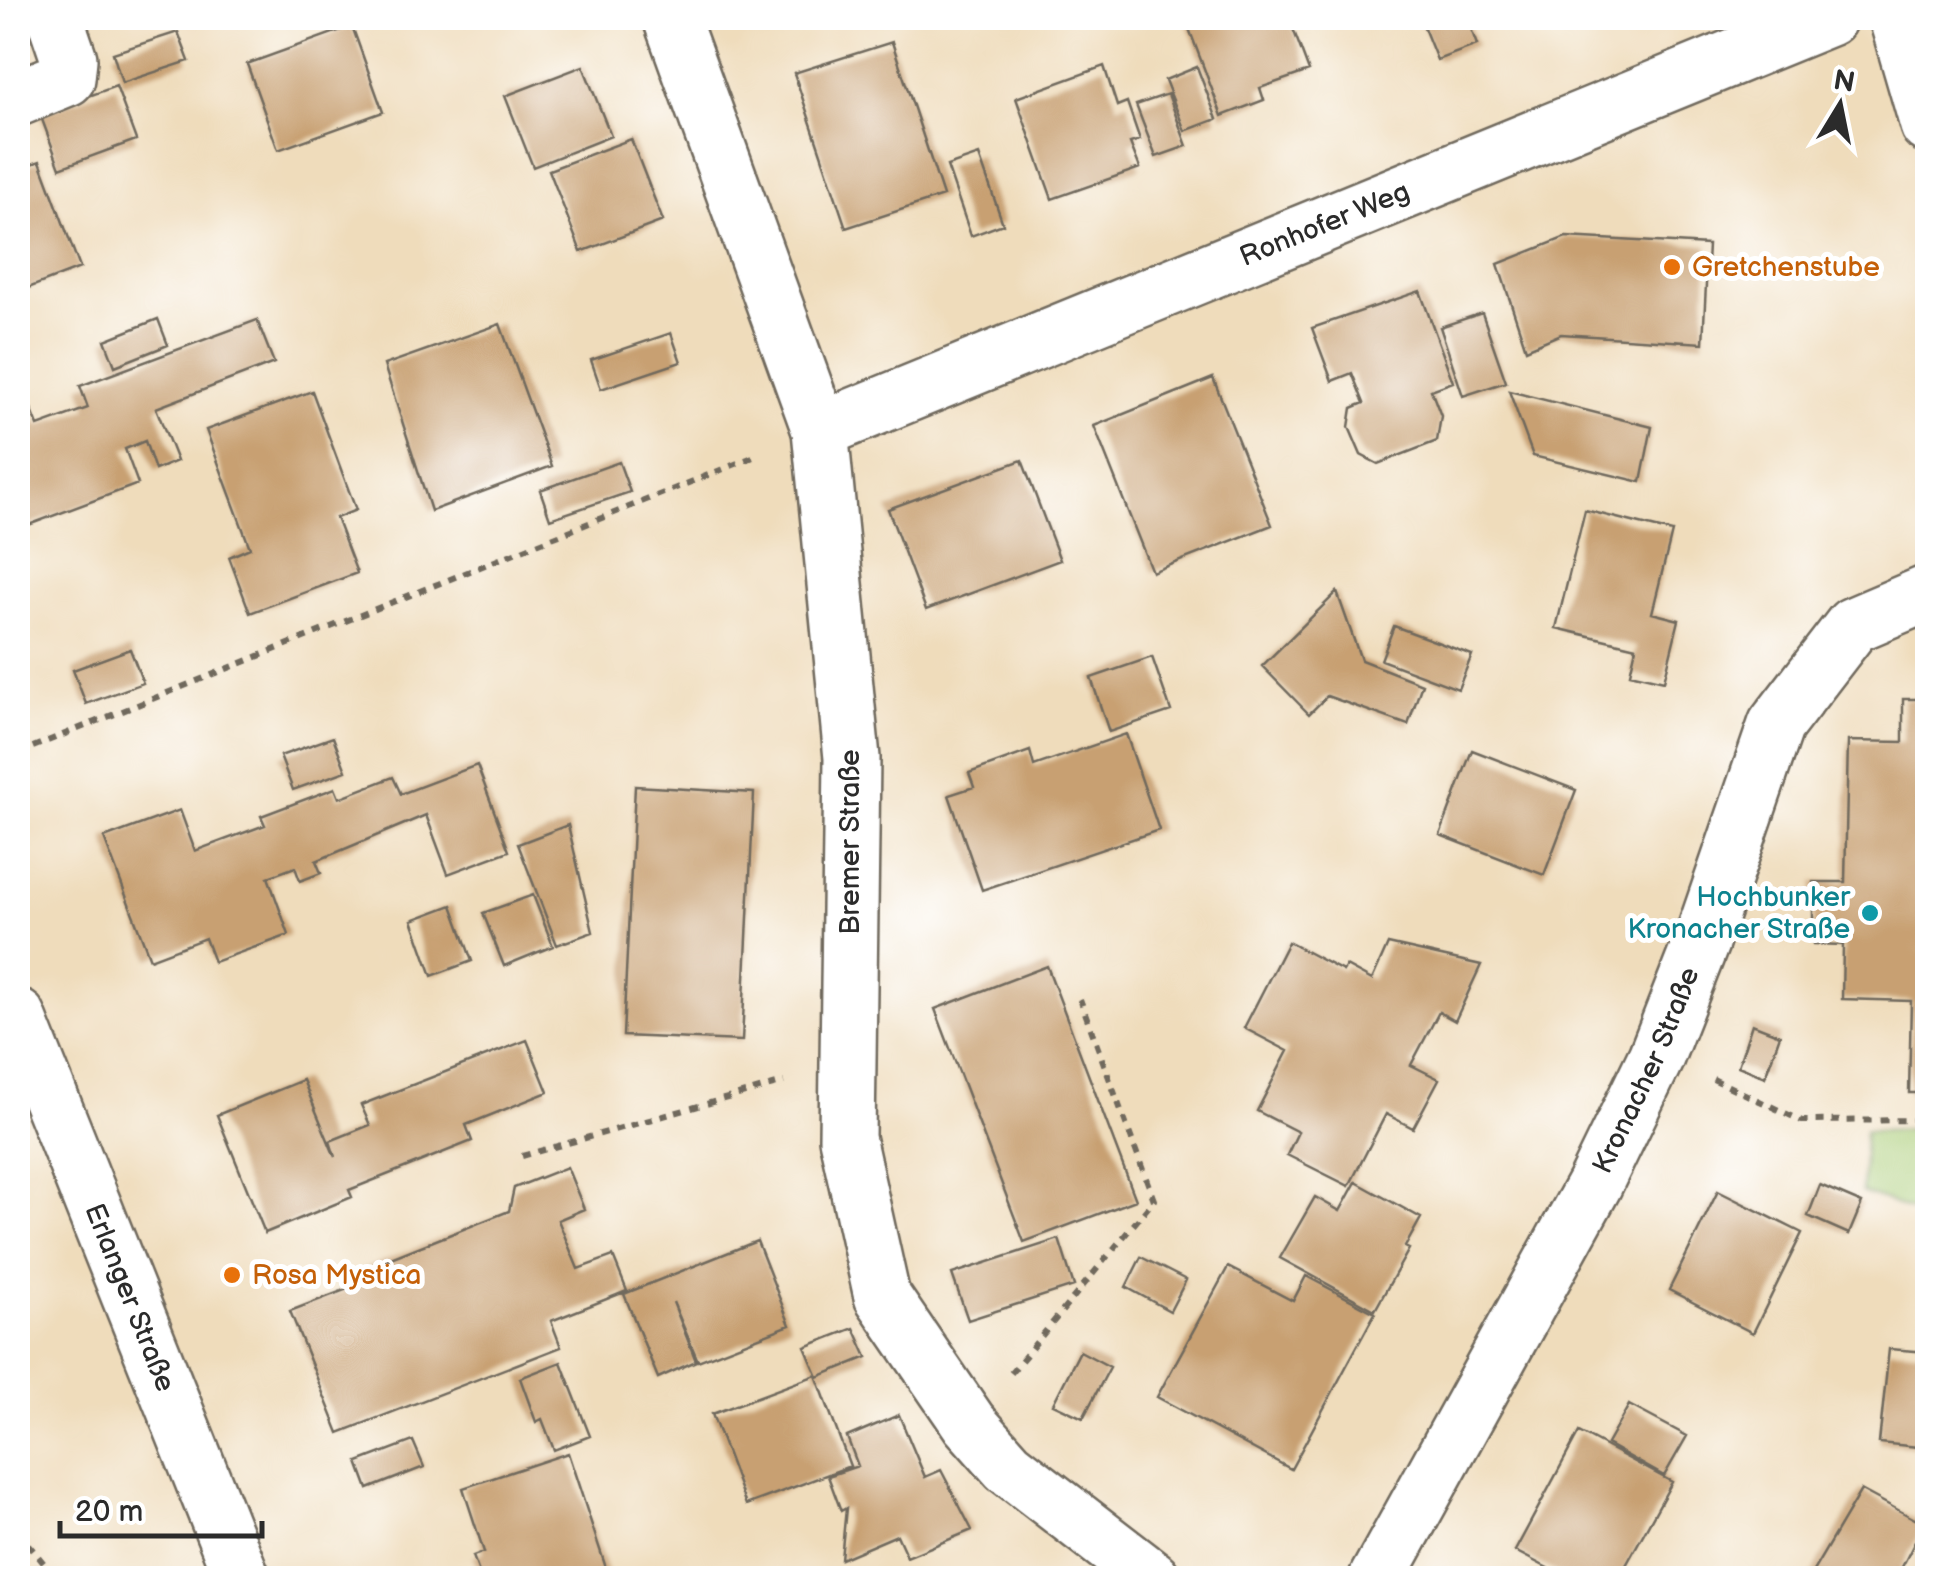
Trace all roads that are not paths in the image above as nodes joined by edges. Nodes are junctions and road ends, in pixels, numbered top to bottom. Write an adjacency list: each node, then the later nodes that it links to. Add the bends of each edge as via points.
1 (56, 18): 5 (street, via 69,59 67,78)
2 (670, 18): 7 (street, Bremer Straße)
3 (1829, 18): 7 (street, Ronhofer Weg)
4 (1897, 18): 6 (street)
5 (18, 98)
6 (1928, 125)
7 (820, 430): 11 (street, Bremer Straße, via 852,758 848,1138 882,1296 969,1423 1008,1467)
8 (1928, 593): 12 (street, Kronacher Straße, via 1852,625 1776,725 1656,1057 1594,1185)
9 (18, 1017): 10 (street, Erlanger Straße)
10 (242, 1578)
11 (1152, 1578)
12 (1377, 1578)

